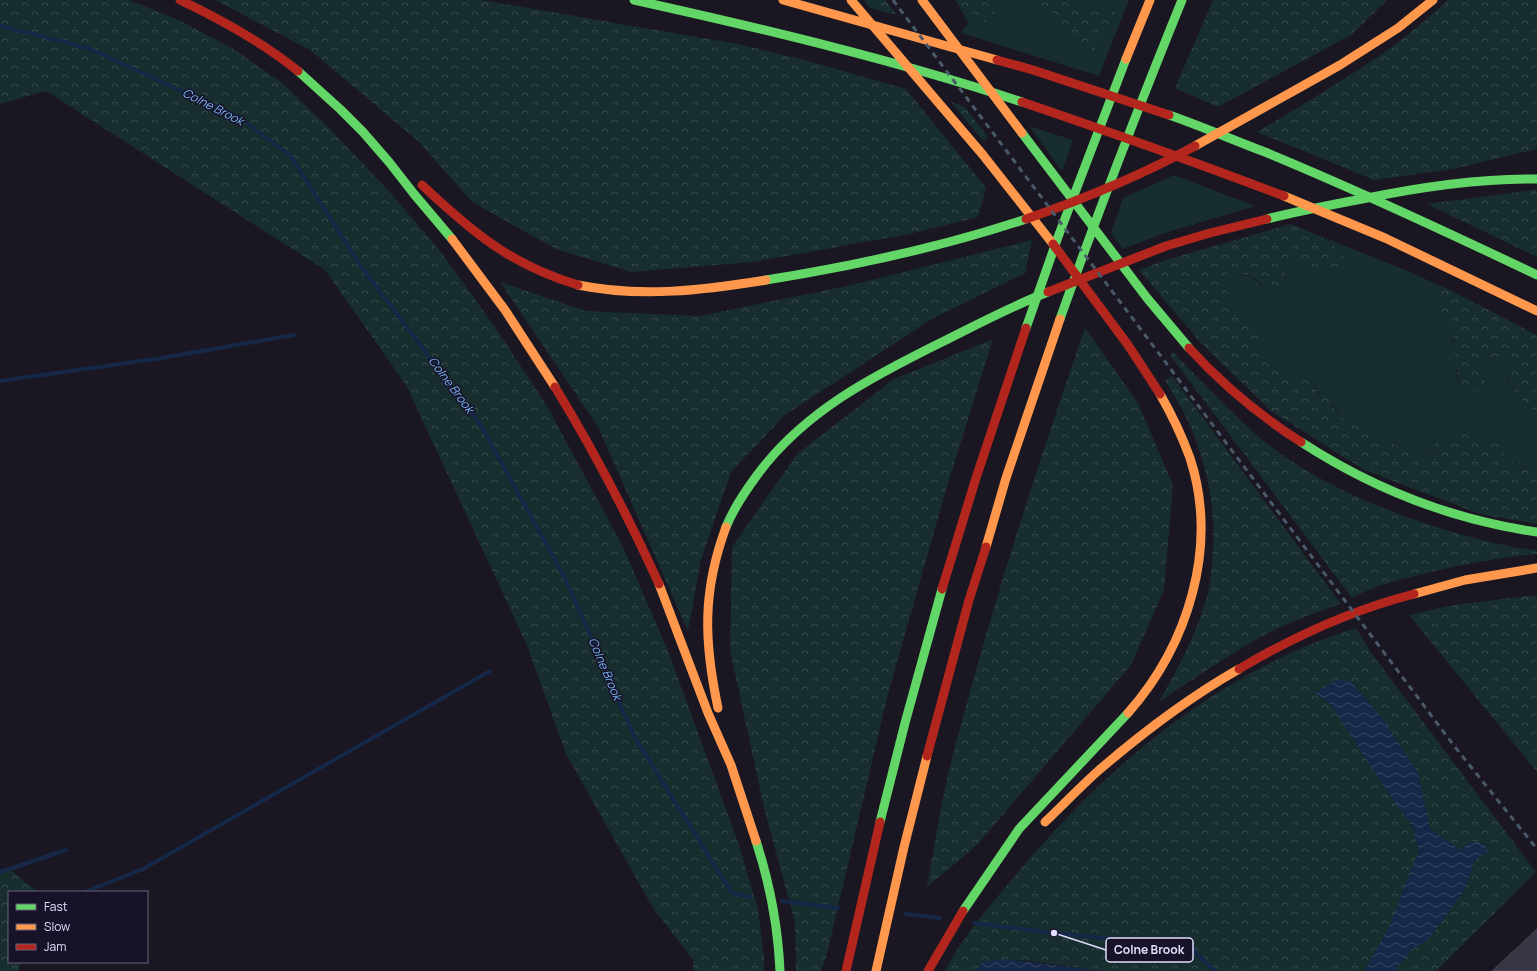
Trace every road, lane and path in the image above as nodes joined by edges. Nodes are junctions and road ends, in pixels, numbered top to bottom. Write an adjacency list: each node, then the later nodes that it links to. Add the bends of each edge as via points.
1 (180, 0): 9 (highway, via 241,31 296,69)
2 (634, 0): 13 (highway, via 793,36 890,62 1026,103 1186,157 1387,239)
3 (783, 0): 12 (highway, via 1033,70 1197,125 1319,175)
4 (851, 0): 19 (highway, via 1025,207 1105,313 1147,373 1173,417 1186,446 1197,490 1200,535 1195,584 1188,614 1173,648 1152,683 1135,704 1025,822)
5 (922, 0): 14 (highway, via 1132,278 1216,377 1286,433 1342,468 1425,505 1460,516)
6 (1150, 0): 11 (highway)
7 (1182, 0): 22 (highway, via 1098,212 1014,455 961,634 919,789)
8 (1433, 0): 11 (highway, via 1390,34 1297,91 1184,152 1110,188)
9 (387, 158): 11 (highway, via 413,176 465,224 501,251 560,280 604,290 674,291 761,281 865,261 982,233); 16 (highway, via 478,270 568,408 604,472 659,584 704,705)
10 (1537, 179): 16 (highway, via 1517,178 1454,184 1394,193 1304,210 1190,239 1030,300 974,325 888,368 828,406 791,435 751,482 736,506 714,562 706,618 708,655)
11 (1070, 204): 21 (highway, via 987,445 936,616 894,766)
12 (1537, 275)
13 (1537, 311)
14 (1537, 532)
15 (1537, 568): 17 (highway, via 1456,582 1390,600 1275,647 1200,692 1158,722 1110,760)
16 (731, 766): 20 (highway, via 763,858 778,924)
17 (1036, 831)
18 (1010, 859): 19 (highway, via 1000,871)
19 (990, 872): 23 (highway, via 970,899)
20 (780, 971)
21 (846, 971)
22 (876, 971)
23 (928, 971)

